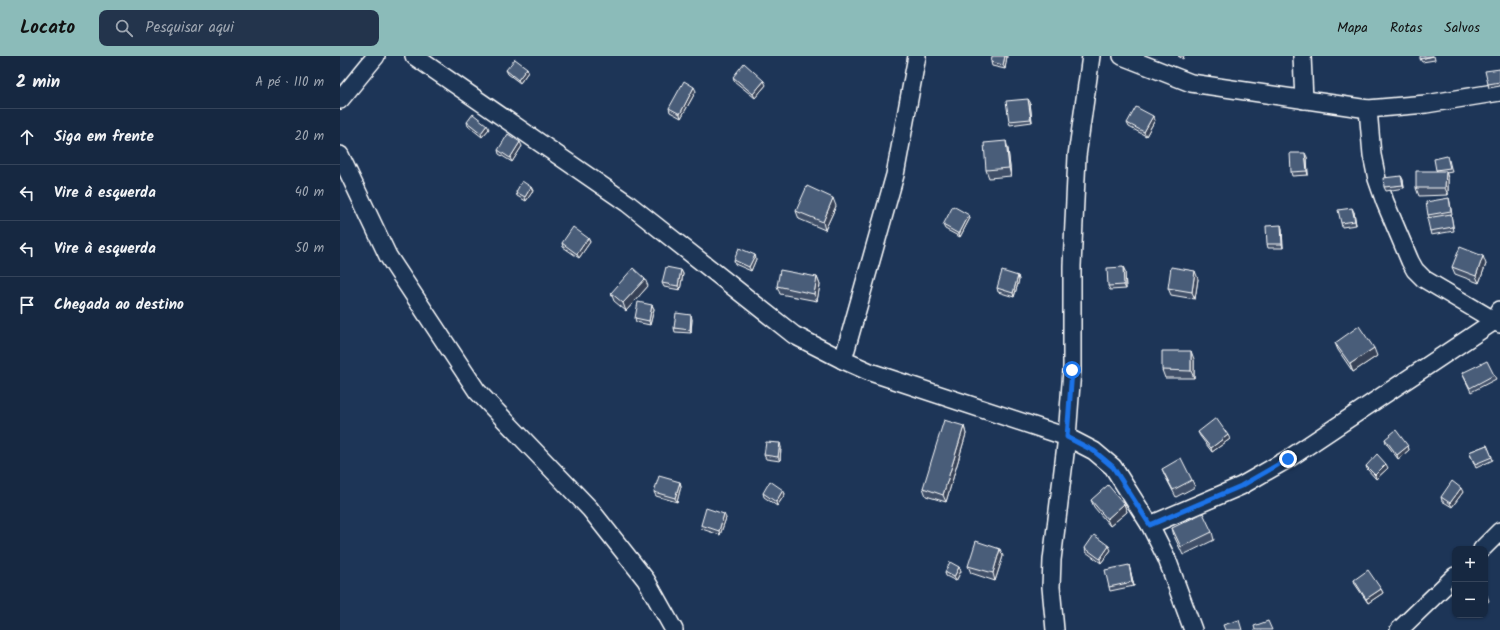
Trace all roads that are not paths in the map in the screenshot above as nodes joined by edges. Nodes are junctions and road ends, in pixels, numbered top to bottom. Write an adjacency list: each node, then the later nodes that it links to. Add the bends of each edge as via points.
1 (376, 56): 8 (street)
2 (414, 56): 13 (street, via 627,203 794,334)
3 (917, 56): 13 (street, via 895,175)
4 (1091, 56): 14 (street, via 1077,156 1072,266 1072,370)
5 (1122, 56): 9 (street, via 1191,83)
6 (1302, 56): 9 (street)
7 (1500, 92): 10 (street, via 1426,104)
8 (340, 100)
9 (1304, 100): 10 (street)
10 (1368, 109): 12 (street, via 1377,179 1415,270 1424,279)
11 (340, 155): 19 (street, via 388,256 477,391 590,509 646,580)
12 (1499, 318): 15 (street, via 1288,459 1241,486)
13 (843, 360): 14 (street, via 870,372)
14 (1067, 437): 15 (street, via 1094,451 1113,467); 20 (street, via 1050,587)
15 (1150, 525): 21 (street, via 1167,559)
16 (1500, 531): 17 (street)
17 (1485, 546)
18 (1452, 579): 22 (street)
19 (674, 630)
20 (1054, 630)
21 (1193, 630)
22 (1399, 630)

